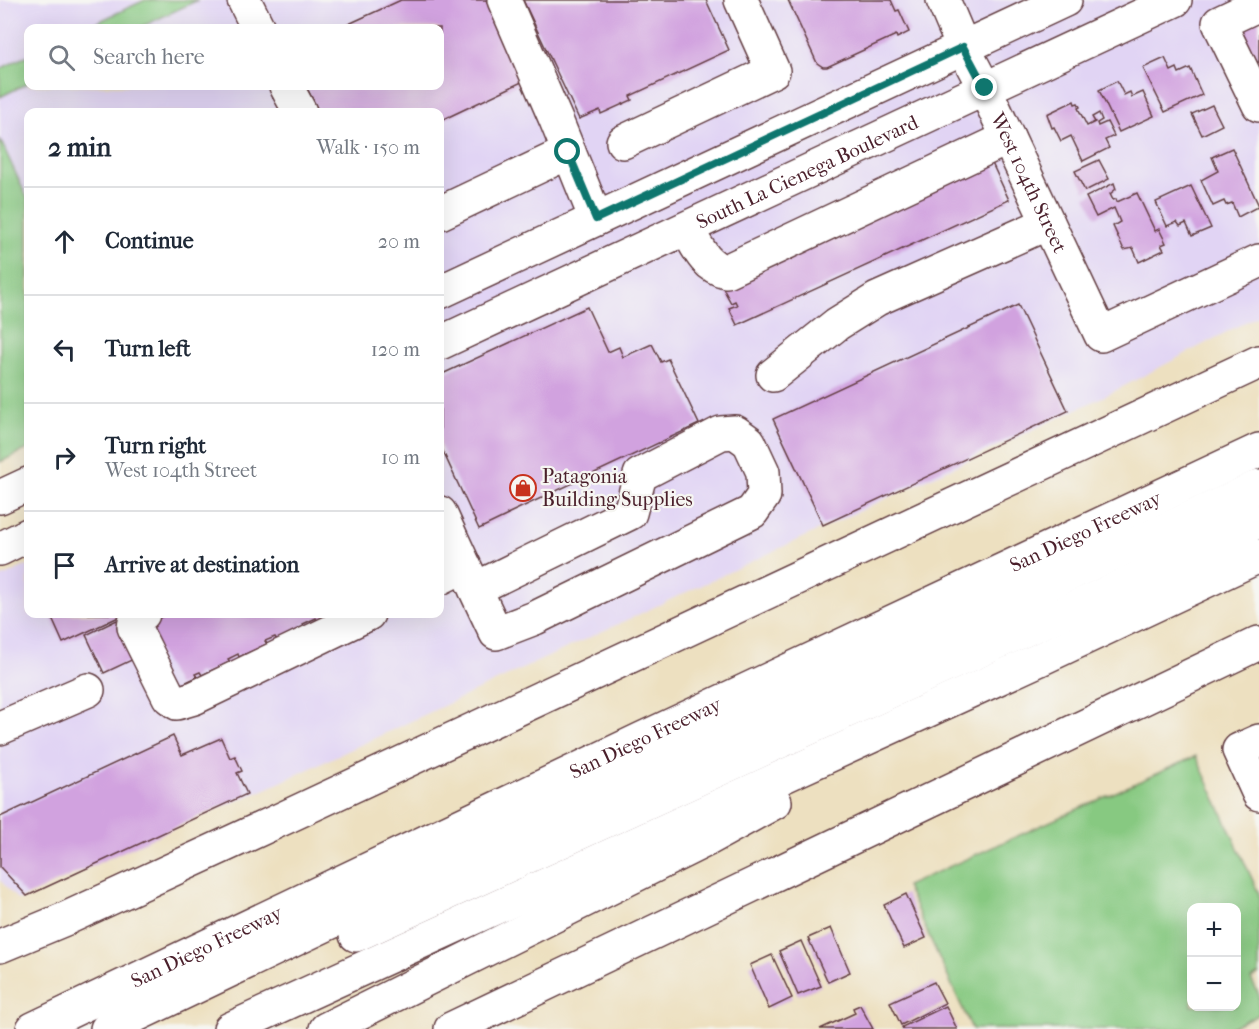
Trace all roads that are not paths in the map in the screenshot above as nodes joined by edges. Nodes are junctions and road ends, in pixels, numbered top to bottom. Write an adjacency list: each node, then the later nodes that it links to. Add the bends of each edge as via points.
1 (244, 0): 8 (main road)
2 (504, 0): 16 (main road)
3 (741, 0): 15 (main road, via 773,71)
4 (943, 0): 9 (main road, West 104th Street)
5 (1065, 0): 9 (main road)
6 (1175, 0): 10 (main road, South La Cienega Boulevard)
7 (1255, 7): 12 (main road, via 1219,23)
8 (256, 24)
9 (963, 47): 10 (main road, West 104th Street); 18 (main road)
10 (985, 88): 14 (main road, West 104th Street); 20 (main road, South La Cienega Boulevard)
11 (288, 90): 13 (main road)
12 (1259, 105)
13 (298, 108)
14 (1008, 138): 19 (main road, West 104th Street); 20 (main road, via 726,271 714,268)
15 (623, 142)
16 (568, 152): 17 (main road); 18 (main road)
17 (444, 211)
18 (596, 219): 22 (main road)
19 (1048, 223): 21 (main road, West 104th Street, via 1101,335); 26 (main road, via 877,299 837,324)
20 (687, 229): 23 (main road, South La Cienega Boulevard)
21 (1259, 261)
22 (444, 290)
23 (444, 341)
24 (1259, 348): 27 (main road)
25 (1259, 362): 27 (main road)
26 (773, 375)
27 (1185, 396): 48 (main road, via 328,798)
28 (1259, 450): 49 (main road, San Diego Freeway)
29 (24, 486): 31 (main road)
30 (1259, 486): 52 (main road)
31 (0, 497)
32 (630, 513): 38 (main road); 38 (main road, via 640,475 721,433 735,432 748,442 763,472 764,495 752,512); 39 (main road)
33 (1259, 521): 53 (main road)
34 (444, 526): 39 (main road)
35 (24, 537): 36 (main road)
36 (0, 549)
37 (1259, 556): 43 (main road)
38 (653, 560): 39 (main road, via 496,633)
39 (460, 578)
40 (136, 618): 41 (main road, via 134,627 169,697 177,703)
41 (360, 618)
42 (1252, 647): 56 (main road)
43 (1038, 660): 54 (main road); 55 (main road, via 706,840)
44 (88, 690): 45 (main road)
45 (0, 728)
46 (1259, 741): 47 (main road, via 1239,750)
47 (1259, 794)
48 (0, 946)
49 (75, 1008): 50 (main road); 51 (main road)
50 (17, 1029)
51 (33, 1029)
52 (107, 1029)
53 (150, 1029)
54 (230, 1029)
55 (326, 1029)
56 (451, 1029)

